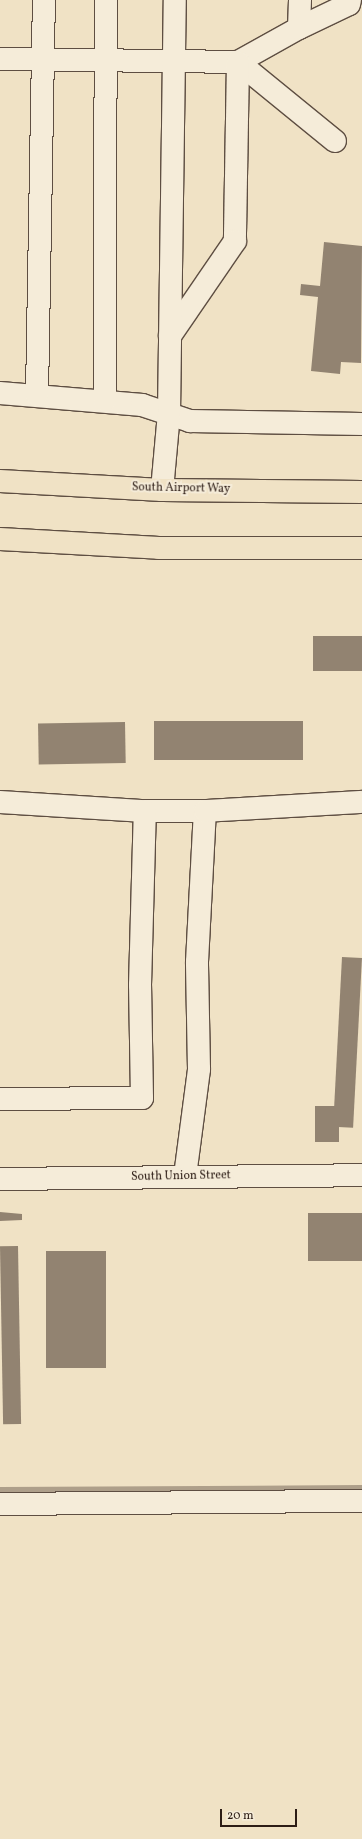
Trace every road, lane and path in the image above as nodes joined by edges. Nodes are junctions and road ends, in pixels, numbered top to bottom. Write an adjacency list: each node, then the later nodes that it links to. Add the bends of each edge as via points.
1 (44, 0): 8 (street)
2 (106, 0): 9 (street)
3 (175, 0): 10 (street)
4 (300, 0): 6 (street)
5 (350, 0): 6 (street, via 349,4)
6 (300, 28): 11 (street)
7 (0, 59): 8 (street)
8 (43, 60): 9 (street); 15 (street)
9 (105, 61): 10 (street); 16 (street)
10 (174, 62): 11 (street); 13 (street)
11 (238, 62): 12 (street); 13 (street, via 235,241)
12 (335, 141)
13 (170, 336): 17 (street)
14 (0, 393): 15 (street)
15 (37, 395): 16 (street)
16 (105, 400): 17 (street, via 142,404)
17 (169, 413): 18 (street, via 190,421); 20 (street)
18 (362, 424)
19 (0, 481): 20 (main road, South Airport Way)
20 (162, 490): 21 (main road, South Airport Way)
21 (362, 492)
22 (0, 539): 23 (main road, via 159,548)
23 (362, 548)
24 (0, 802): 26 (street)
25 (362, 802): 27 (street)
26 (145, 811): 27 (street); 28 (street, via 140,985 142,1098)
27 (205, 811): 30 (street, via 198,962 199,1069)
28 (0, 1100)
29 (362, 1175): 30 (street, South Union Street)
30 (185, 1176): 31 (street, South Union Street)
31 (0, 1179)
32 (362, 1501): 33 (street)
33 (0, 1504)

